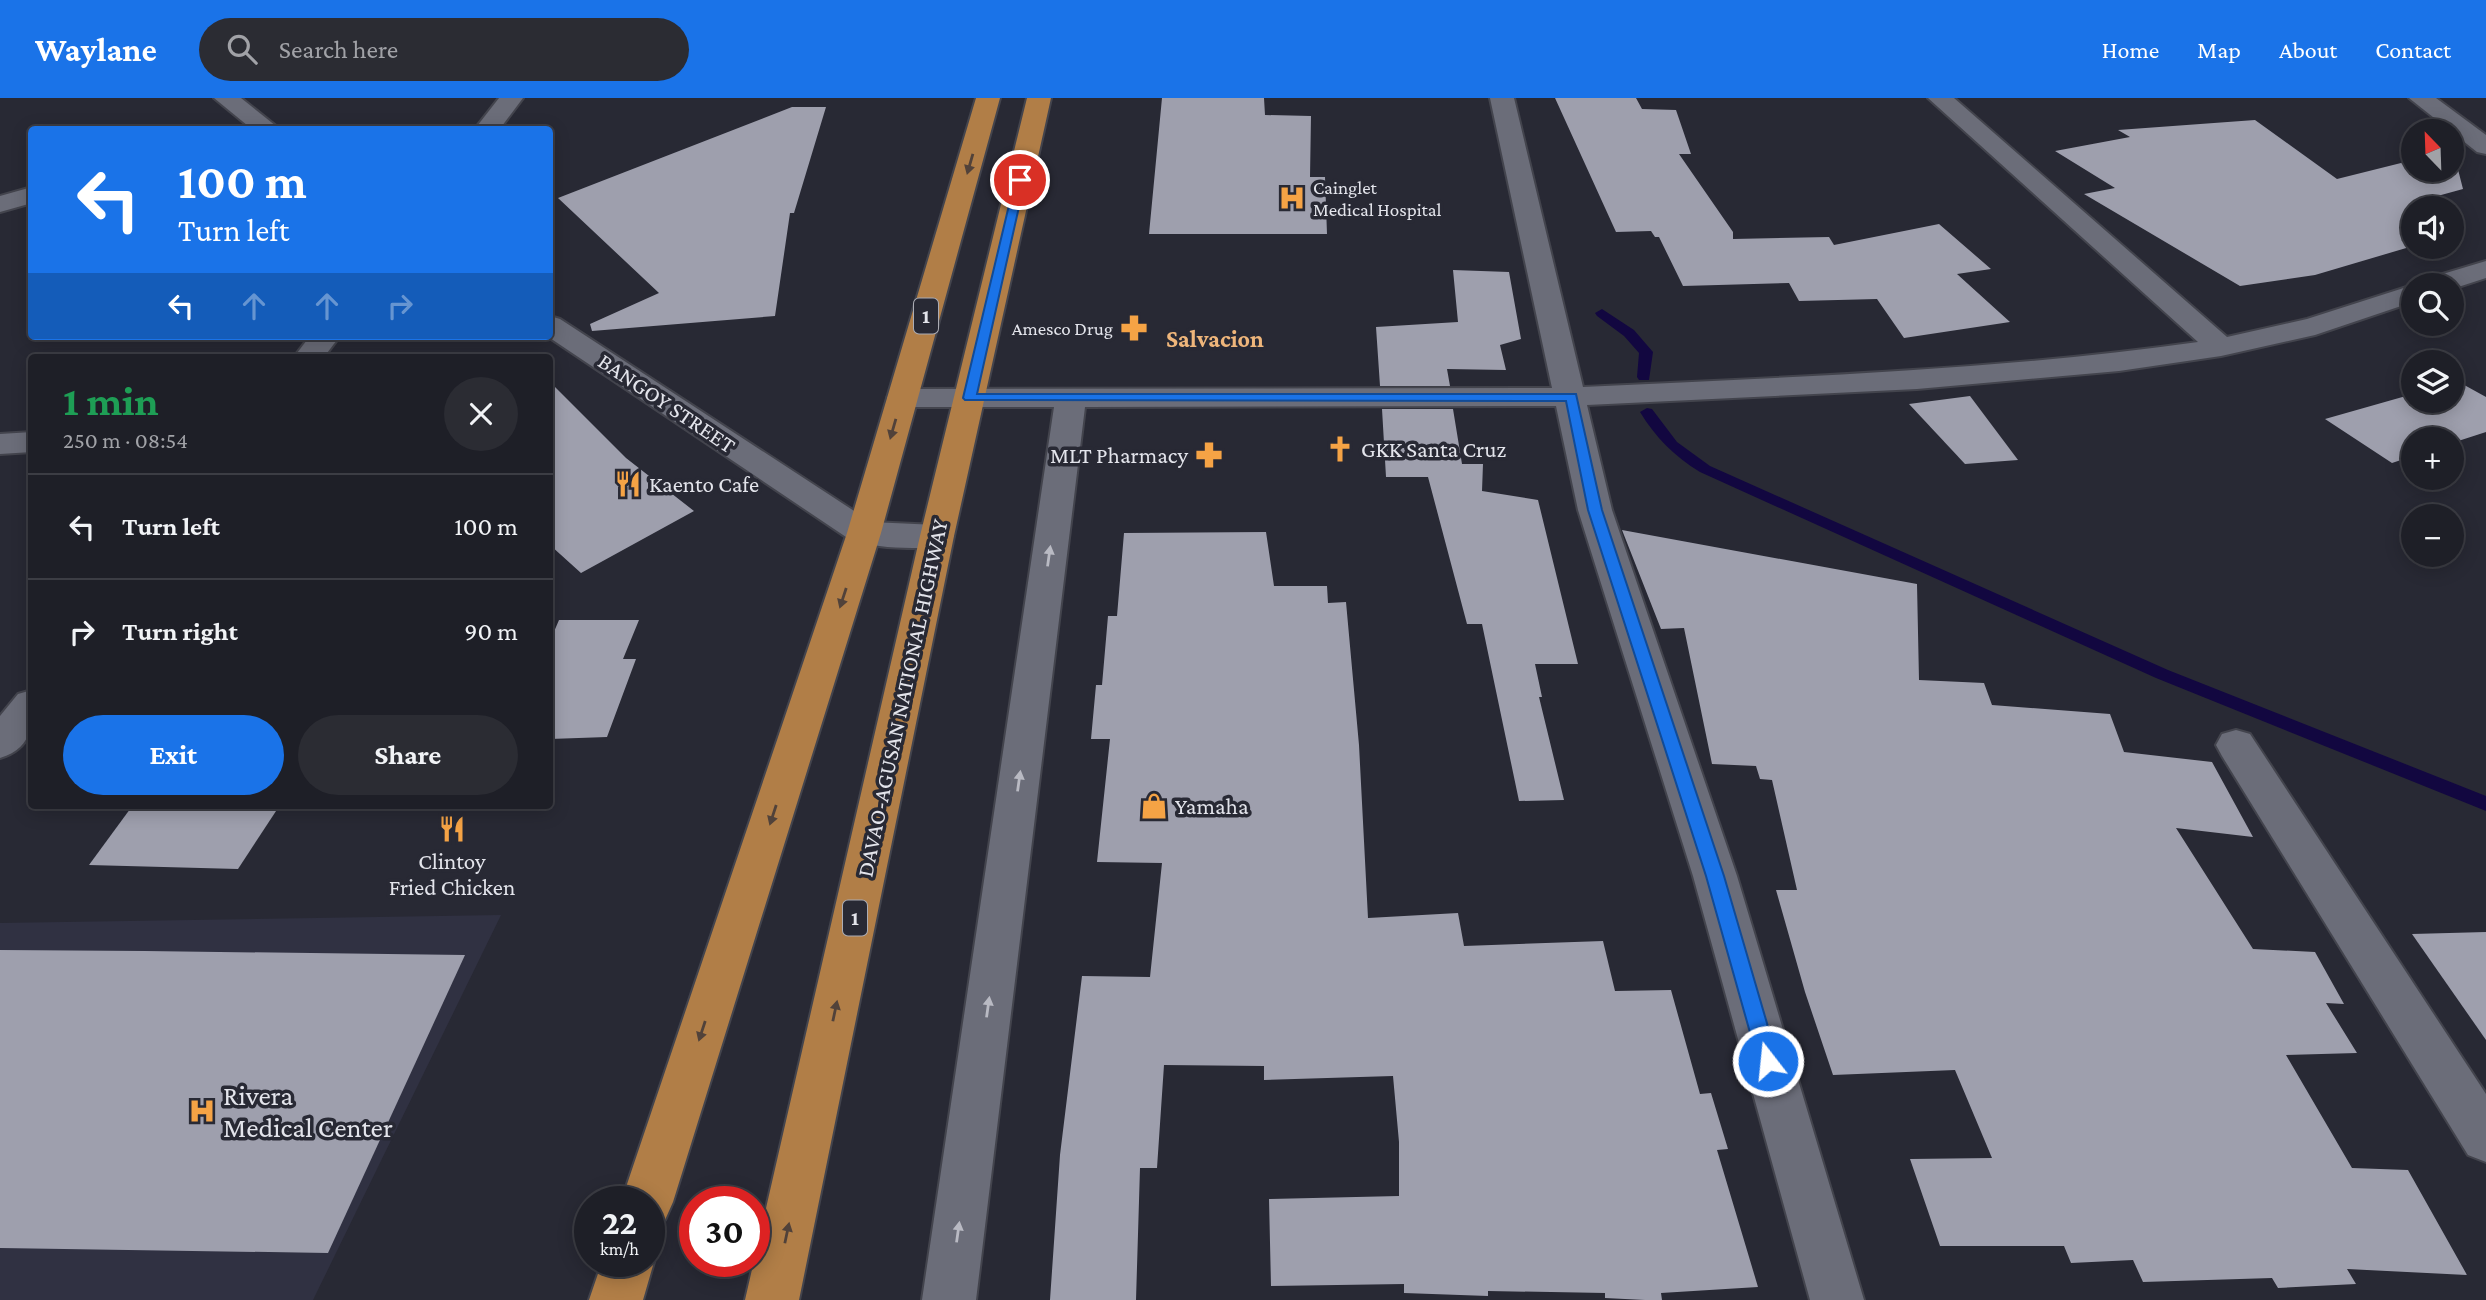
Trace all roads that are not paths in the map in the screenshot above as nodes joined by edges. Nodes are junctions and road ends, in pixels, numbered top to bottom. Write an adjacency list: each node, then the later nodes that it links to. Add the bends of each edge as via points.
1 (226, 98): 8 (street)
2 (511, 98): 9 (street)
3 (1502, 98): 20 (street)
4 (1940, 98): 18 (street)
5 (2421, 98): 10 (street)
6 (988, 101): 7 (highway); 21 (highway, 1, one-way to 21)
7 (1038, 101): 22 (highway, DAVAO-AGUSAN NATIONAL HIGHWAY / 1)
8 (263, 125)
9 (489, 126)
10 (2486, 146)
11 (28, 196): 12 (street)
12 (0, 204)
13 (2486, 269): 14 (street)
14 (2464, 276)
15 (2401, 297): 18 (street, via 2315,326)
16 (553, 327): 26 (street, BANGOY STREET)
17 (322, 340): 19 (street)
18 (2221, 347): 20 (street, via 2119,362 1917,380)
19 (311, 354)
20 (1571, 397): 23 (street); 37 (street, via 1595,510 1715,876)
21 (902, 398): 22 (street); 26 (highway, 1, one-way to 26)
22 (969, 398): 23 (street); 27 (highway, DAVAO-AGUSAN NATIONAL HIGHWAY / 1)
23 (1071, 398): 36 (street, one-way to 23)
24 (28, 442): 25 (street)
25 (0, 444)
26 (864, 533): 27 (street); 32 (highway, 1, one-way to 32)
27 (937, 536): 35 (highway, DAVAO-AGUSAN NATIONAL HIGHWAY / 1, one-way to 27)
28 (28, 709): 29 (street)
29 (0, 743)
30 (2235, 745): 31 (street)
31 (2486, 1138)
32 (652, 1186)
33 (623, 1277): 34 (highway)
34 (615, 1300)
35 (772, 1300)
36 (949, 1300)
37 (1837, 1300)

